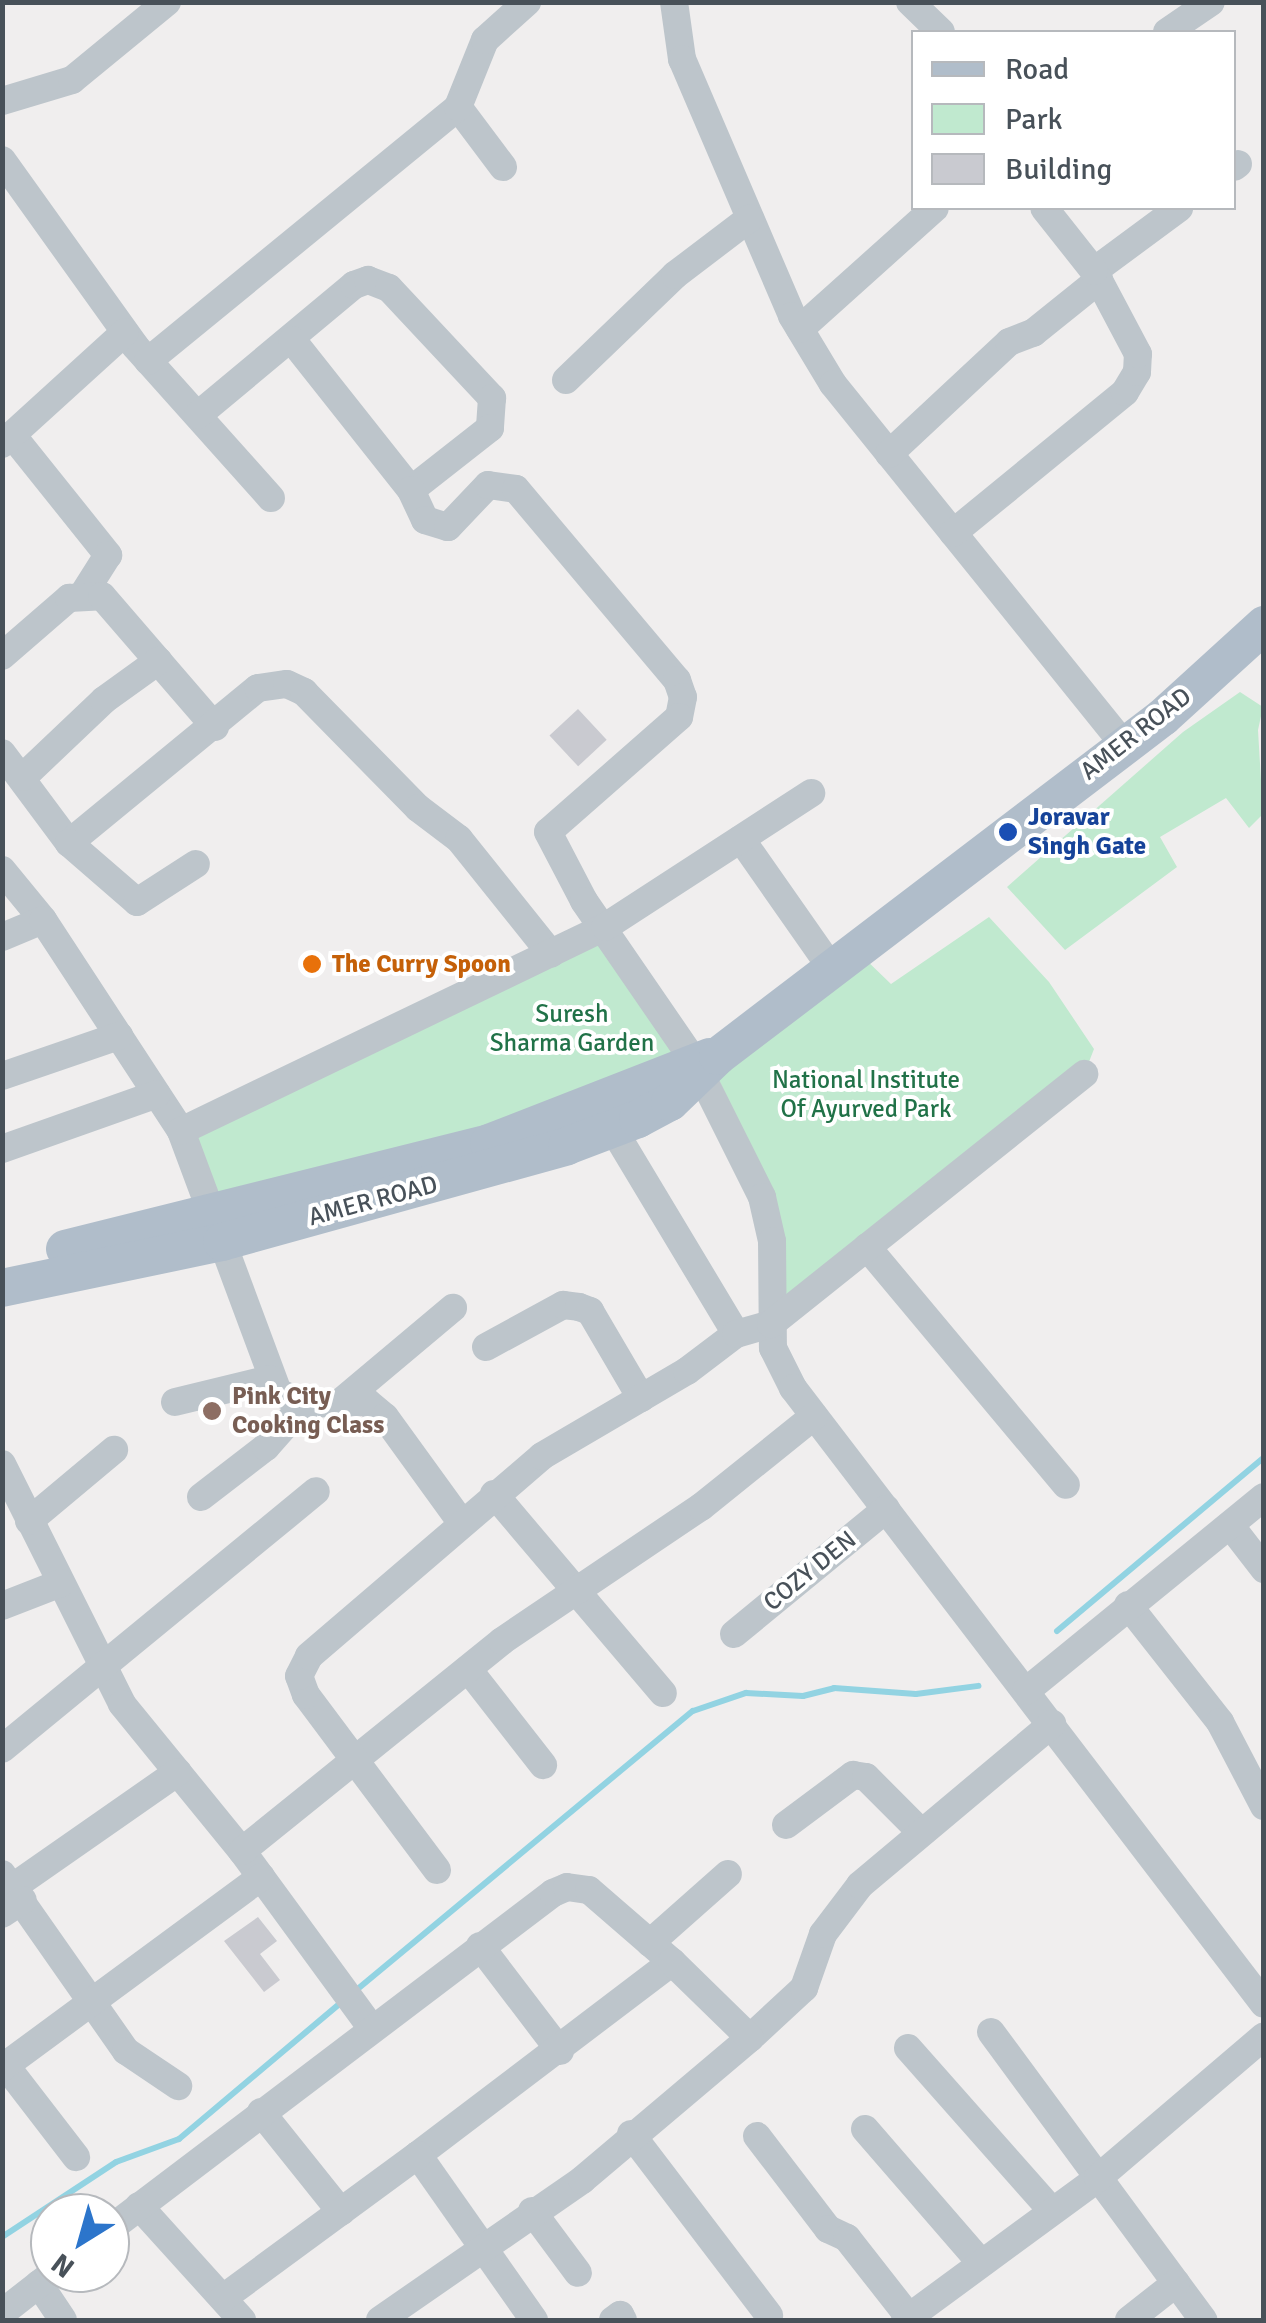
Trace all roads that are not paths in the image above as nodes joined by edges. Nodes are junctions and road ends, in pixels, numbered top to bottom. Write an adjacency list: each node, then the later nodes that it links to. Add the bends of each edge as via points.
1 (167, 2): 8 (street, via 72,80)
2 (527, 2): 9 (street, via 485,40)
3 (674, 2): 15 (street, via 682,59)
4 (910, 2): 6 (street)
5 (1211, 2): 7 (street)
6 (939, 30)
7 (1170, 30)
8 (2, 101)
9 (458, 107): 11 (street); 20 (street)
10 (2, 160): 18 (street)
11 (502, 167)
12 (933, 210): 17 (street)
13 (1046, 210): 16 (street)
14 (1177, 210): 16 (street)
15 (750, 218): 17 (street); 21 (street, via 675,275)
16 (1096, 276): 24 (street, via 1033,333 1009,342); 27 (street, via 1138,354 1137,372 1125,392)
17 (800, 329): 24 (street, via 833,384)
18 (125, 332): 20 (street); 23 (street)
19 (292, 340): 22 (street); 25 (street); 25 (street, via 368,280 389,288 492,398 490,428)
20 (148, 360): 22 (street)
21 (566, 380)
22 (198, 415): 26 (street)
23 (7, 440): 28 (street, via 108,556)
24 (889, 454): 27 (street)
25 (410, 490): 43 (street, via 426,520 448,527 488,485 516,489 677,680 683,697 679,716 548,832)
26 (271, 498)
27 (953, 533): 34 (street)
28 (84, 593): 31 (street, via 69,598); 32 (street, via 102,596)
29 (1264, 625): 30 (main road, AMER ROAD)
30 (1249, 650): 34 (main road, AMER ROAD)
31 (2, 656)
32 (158, 661): 33 (street); 36 (street, via 104,700)
33 (214, 727): 39 (street); 45 (street, via 271,683 304,692 418,808 459,839)
34 (1124, 746): 46 (main road, AMER ROAD)
35 (2, 753): 36 (street)
36 (23, 778): 39 (street)
37 (811, 793): 38 (street)
38 (741, 839): 43 (street); 46 (street)
39 (69, 842): 40 (street, via 137,902)
40 (196, 864)
41 (2, 870): 42 (street)
42 (43, 920): 44 (street); 47 (street)
43 (605, 927): 45 (street); 48 (street)
44 (2, 938)
45 (551, 954): 53 (street)
46 (832, 969): 48 (main road, AMER ROAD)
47 (119, 1036): 50 (street); 51 (street)
48 (705, 1064): 52 (main road, AMER ROAD, via 670,1102); 55 (main road, AMER ROAD, via 489,1142); 60 (street, via 762,1197 772,1242)
49 (1084, 1074): 56 (street)
50 (2, 1076)
51 (157, 1094): 53 (street); 54 (street)
52 (612, 1129): 55 (main road, AMER ROAD); 61 (street)
53 (182, 1131): 55 (street)
54 (2, 1148)
55 (217, 1228): 57 (main road, AMER ROAD); 58 (main road, AMER ROAD); 63 (street)
56 (868, 1247): 60 (street); 71 (street)
57 (2, 1263)
58 (2, 1288)
59 (453, 1308): 65 (street)
60 (771, 1324): 61 (street); 68 (street, via 772,1348)
61 (736, 1334): 64 (street)
62 (486, 1347): 64 (street, via 563,1305 579,1307 590,1311)
63 (270, 1379): 66 (street); 67 (street, via 290,1402)
64 (642, 1398): 73 (street, via 542,1456)
65 (342, 1401): 67 (street); 78 (street, via 367,1402 385,1417)
66 (175, 1402)
67 (304, 1404): 75 (street, via 266,1447)
68 (814, 1416): 76 (street); 82 (street, via 700,1507)
69 (114, 1450): 77 (street)
70 (2, 1464): 77 (street)
71 (1066, 1485)
72 (316, 1491): 86 (street)
73 (494, 1494): 78 (street); 82 (street)
74 (1264, 1497): 79 (street)
75 (201, 1498)
76 (886, 1509): 85 (street, COZY DEN); 88 (street)
77 (30, 1521): 81 (street)
78 (461, 1522): 92 (street, via 342,1622 299,1676 306,1695)
79 (1230, 1525): 80 (street); 83 (street)
80 (1264, 1569)
81 (61, 1582): 84 (street); 86 (street)
82 (580, 1587): 87 (street); 89 (street)
83 (1128, 1605): 88 (street); 95 (street, via 1220,1722)
84 (2, 1606)
85 (734, 1634)
86 (102, 1664): 91 (street); 94 (street, via 122,1704)
87 (468, 1669): 92 (street); 93 (street)
88 (1022, 1685): 90 (street)
89 (663, 1692)
90 (1052, 1724): 97 (street); 107 (street)
91 (2, 1749)
92 (357, 1759): 98 (street); 99 (street)
93 (543, 1765)
94 (178, 1772): 98 (street); 102 (street)
95 (1264, 1806)
96 (786, 1825): 97 (street, via 853,1775 866,1777)
97 (919, 1830): 111 (street, via 839,1907 804,1988)
98 (242, 1851): 101 (street)
99 (436, 1870)
100 (728, 1874): 103 (street)
101 (261, 1877): 106 (street); 108 (street)
102 (10, 1894): 106 (street)
103 (650, 1943): 104 (street, via 590,1890 567,1887); 105 (street)
104 (480, 1946): 108 (street); 113 (street)
105 (672, 1962): 111 (street); 113 (street)
106 (96, 2004): 114 (street); 115 (street, via 126,2051)
107 (1264, 2004)
108 (371, 2027): 116 (street)
109 (990, 2032): 122 (street)
110 (1264, 2036): 122 (street)
111 (750, 2038): 118 (street)
112 (908, 2048): 125 (street)
113 (560, 2051): 120 (street)
114 (4, 2067): 121 (street)
115 (178, 2086)
116 (261, 2112): 123 (street); 126 (street)
117 (865, 2129): 129 (street)
118 (632, 2134): 124 (street, via 582,2180); 136 (street)
119 (757, 2136): 137 (street)
120 (418, 2155): 126 (street); 128 (street)
121 (76, 2157)
122 (1098, 2178): 125 (street); 131 (street)
123 (139, 2206): 127 (street); 134 (street)
124 (532, 2211): 128 (street); 130 (street)
125 (1052, 2211): 129 (street)
126 (341, 2212): 134 (street)
127 (130, 2213)
128 (486, 2246): 140 (street); 141 (street)
129 (981, 2263): 137 (street)
130 (578, 2273)
131 (1176, 2283): 144 (street); 145 (street)
132 (30, 2291): 135 (street)
133 (52, 2293): 138 (street)
134 (223, 2298): 139 (street)
135 (2, 2313)
136 (769, 2316)
137 (907, 2319)
138 (63, 2320)
139 (242, 2320)
140 (380, 2320)
141 (534, 2320)
142 (613, 2320): 143 (street)
143 (624, 2320)
144 (1129, 2320)
145 (1203, 2320)

